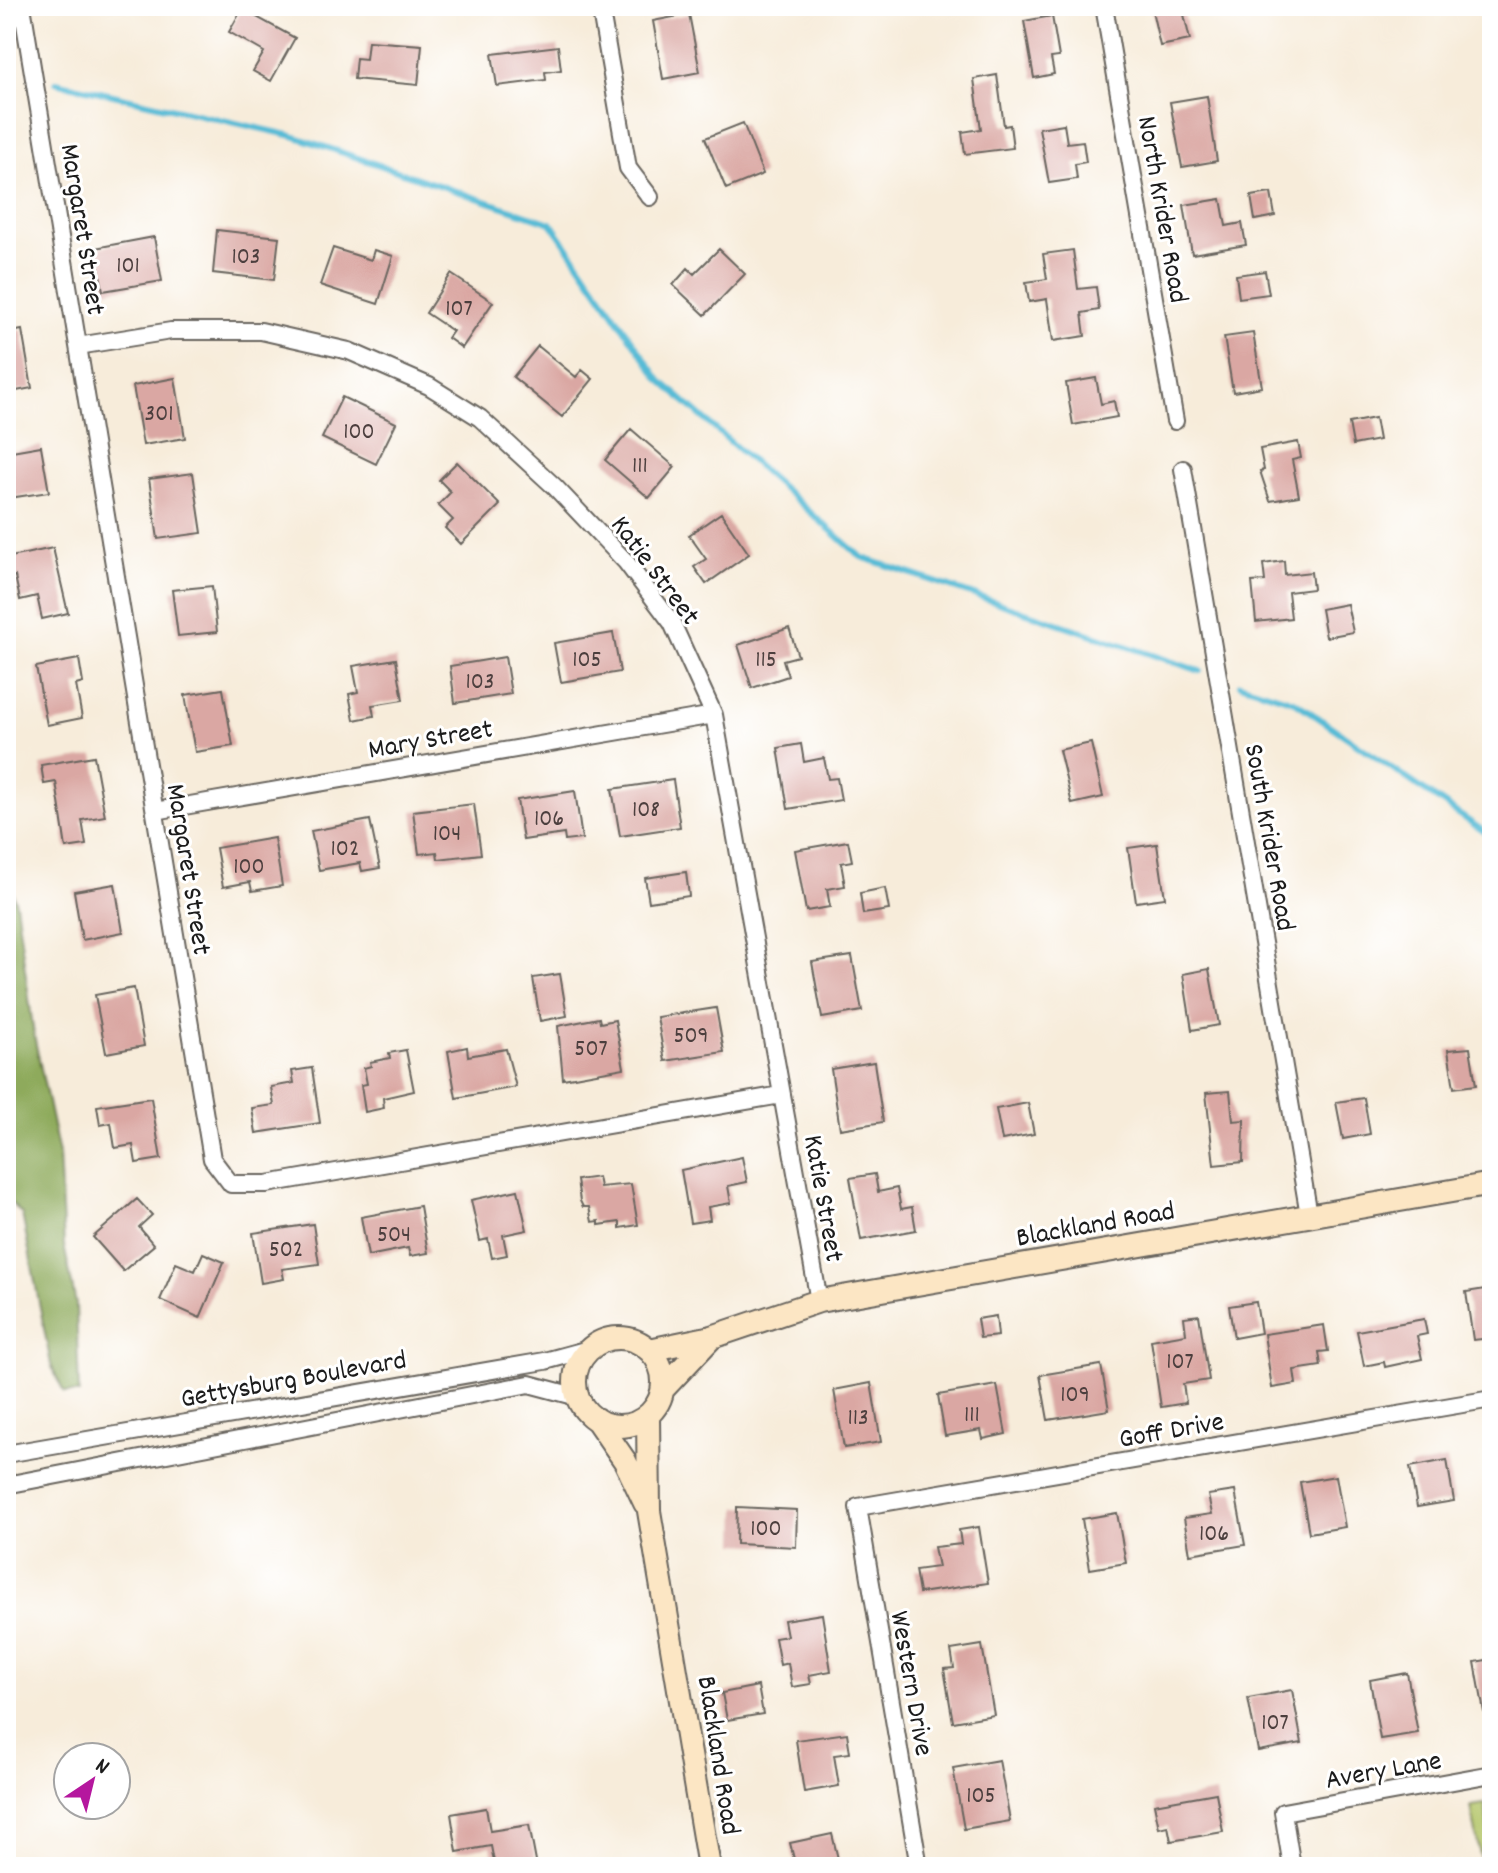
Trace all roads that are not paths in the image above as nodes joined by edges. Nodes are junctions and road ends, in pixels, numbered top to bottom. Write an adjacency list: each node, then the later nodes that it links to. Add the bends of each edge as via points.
1 (22, 6): 5 (street, Margaret Street)
2 (600, 6): 4 (street, via 628,168)
3 (1104, 6): 6 (street, North Krider Road)
4 (650, 197)
5 (78, 346): 8 (street, Katie Street, via 171,331 261,331 349,351 429,386 480,418 626,562 672,623); 9 (street, Margaret Street)
6 (1175, 421)
7 (1183, 469): 12 (street, South Krider Road)
8 (714, 715): 9 (street, Mary Street); 10 (street, Katie Street)
9 (155, 811): 10 (street, Margaret Street, via 212,1159 231,1184 305,1178)
10 (781, 1095): 13 (street, Katie Street)
11 (1492, 1184): 12 (street, Blackland Road)
12 (1309, 1215): 13 (street, Blackland Road)
13 (819, 1301): 14 (street, Blackland Road)
14 (712, 1337): 16 (street, Blackland Road); 17 (street, Blackland Road)
15 (589, 1349): 16 (street, via 615,1337 630,1338); 18 (street, via 575,1375); 22 (street, Gettysburg Boulevard, via 545,1361)
16 (649, 1350): 17 (street, via 661,1367)
17 (663, 1389): 20 (street)
18 (578, 1397): 21 (street); 23 (street, Gettysburg Boulevard, via 529,1384)
19 (1492, 1399): 24 (street, Goff Drive)
20 (648, 1415): 21 (street, via 630,1425); 25 (street, Blackland Road)
21 (596, 1419): 25 (street, Blackland Road, via 625,1461)
22 (6, 1454)
23 (6, 1485)
24 (858, 1507): 28 (street, Western Drive)
25 (649, 1511): 27 (street, Blackland Road)
26 (1492, 1774): 29 (street, Avery Lane, via 1283,1812)
27 (709, 1867)
28 (919, 1867)
29 (1292, 1867)

